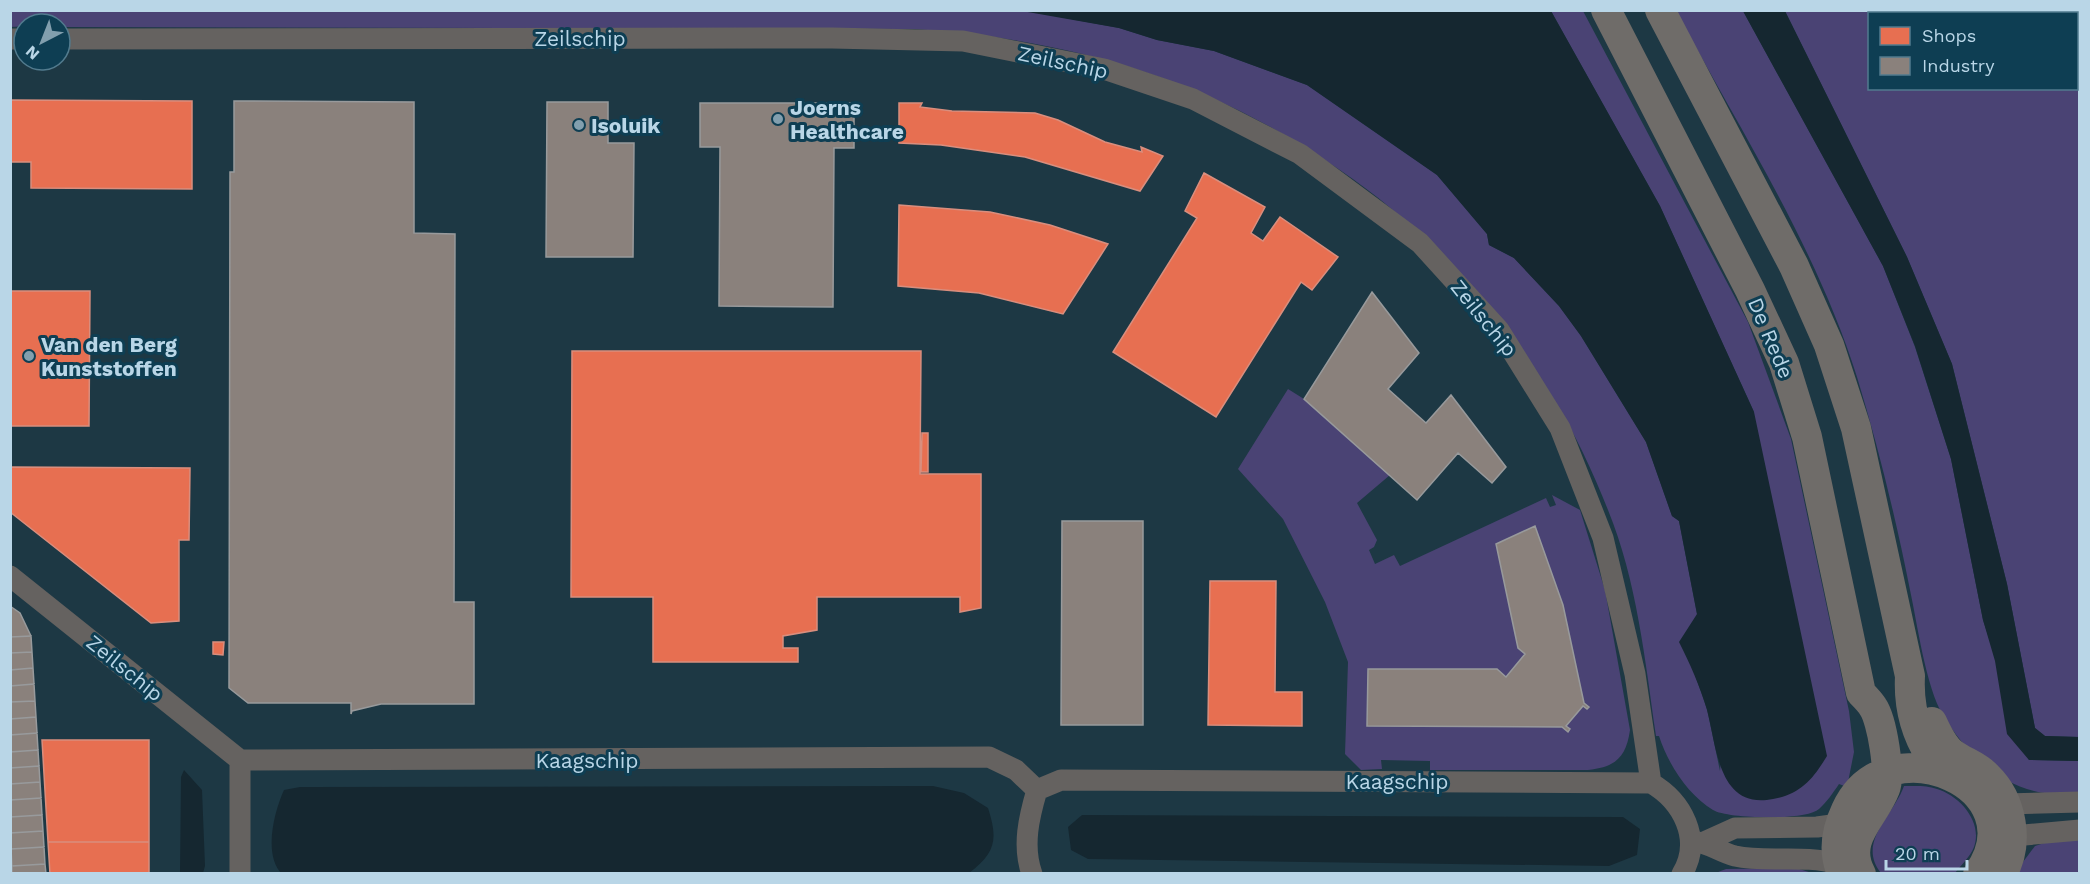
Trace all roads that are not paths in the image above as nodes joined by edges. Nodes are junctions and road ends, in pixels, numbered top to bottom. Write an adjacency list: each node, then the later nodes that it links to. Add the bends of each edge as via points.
1 (1606, 10): 7 (main road, De Rede, via 1784,363 1807,437 1861,693 1875,709)
2 (1660, 10): 6 (main road, via 1794,266 1829,345 1856,428 1910,676 1942,742)
3 (72, 39): 8 (street, Zeilschip, via 963,41 1104,69 1193,99 1300,154 1420,243 1499,330 1560,428 1603,538 1635,674)
4 (10, 576): 5 (street, Zeilschip)
5 (240, 760): 9 (street, Kaagschip, via 989,757 1016,770); 17 (street)
6 (1947, 763): 7 (main road); 11 (main road, via 1986,775)
7 (1876, 777): 12 (main road, via 1850,801); 16 (main road, via 1886,787 1858,835)
8 (1651, 783): 9 (street, Kaagschip, via 1061,780); 15 (street, via 1666,791 1683,812)
9 (1037, 790): 18 (street, via 1028,831 1027,860)
10 (2079, 802): 11 (street)
11 (1996, 805): 14 (main road); 20 (main road, via 1987,855)
12 (1839, 824): 15 (street, via 1735,828); 16 (main road, via 1836,845)
13 (2079, 830): 14 (street)
14 (2013, 836): 21 (main road)
15 (1697, 841): 16 (street, via 1736,856 1815,859); 19 (street)
16 (1850, 870)
17 (240, 873)
18 (1032, 873)
19 (1682, 873)
20 (1978, 873)
21 (2002, 873)

